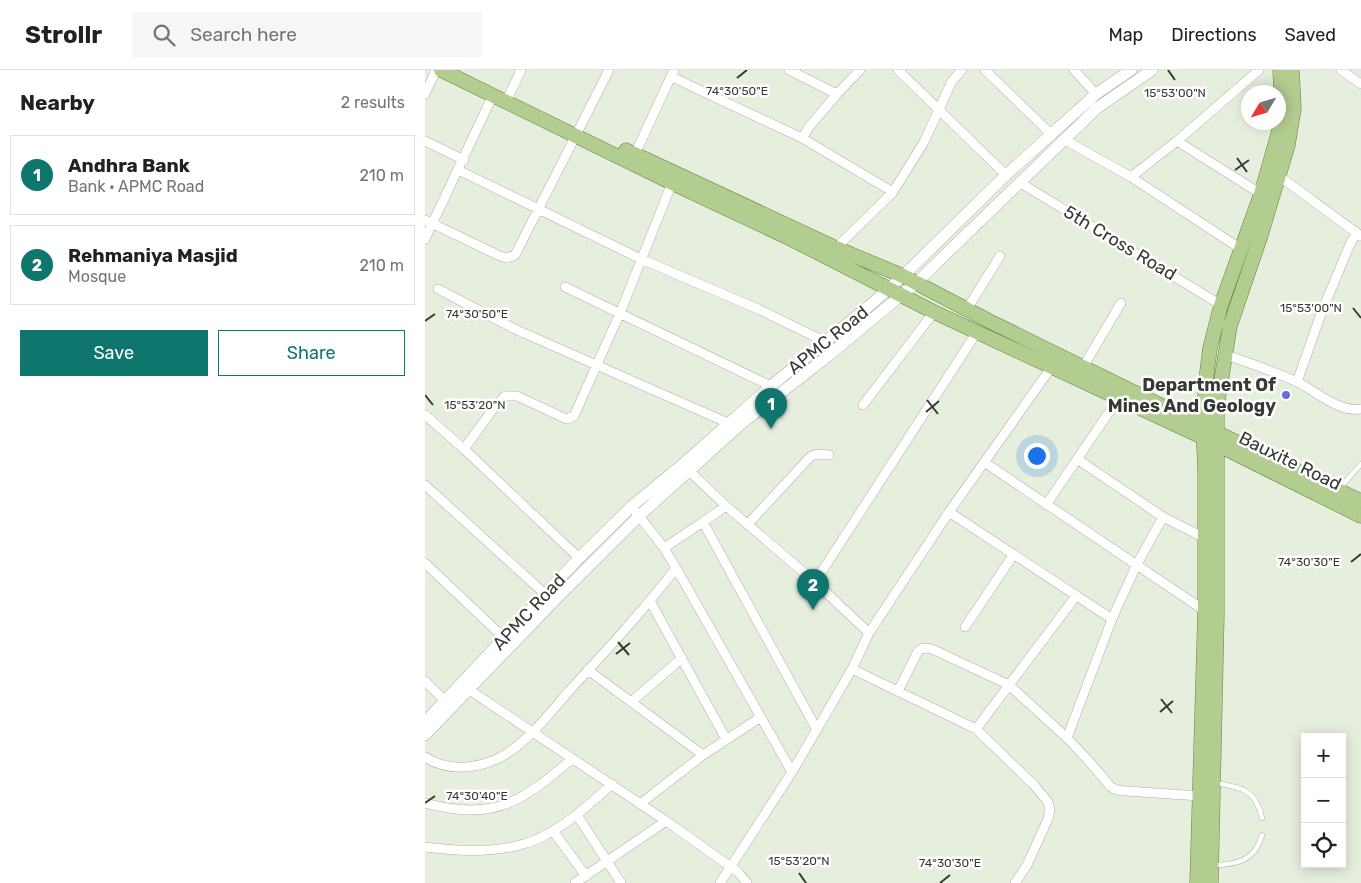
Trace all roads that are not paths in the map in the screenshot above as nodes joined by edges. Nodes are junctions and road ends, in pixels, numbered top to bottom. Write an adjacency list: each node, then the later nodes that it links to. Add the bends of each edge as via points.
1 (436, 70): 20 (street)
2 (441, 70): 23 (main road)
3 (461, 70): 24 (main road)
4 (521, 70): 24 (street)
5 (609, 70): 26 (street)
6 (789, 70): 21 (street)
7 (860, 70): 21 (street)
8 (898, 70): 25 (street)
9 (962, 70): 25 (street, via 952,81)
10 (985, 70): 27 (street)
11 (1073, 70): 22 (street)
12 (1131, 70): 22 (street, APMC Road)
13 (1152, 70): 27 (street)
14 (1259, 70): 30 (street)
15 (1280, 70): 40 (main road, via 1280,127)
16 (1292, 70): 35 (main road, via 1291,131)
17 (1341, 70): 19 (street)
18 (673, 74): 28 (street); 31 (street)
19 (1361, 84)
20 (425, 94)
21 (837, 94): 28 (street)
22 (1096, 94): 27 (street, APMC Road)
23 (493, 95): 24 (main road); 32 (street)
24 (508, 98): 26 (main road)
25 (939, 109): 34 (street); 39 (street, via 924,142)
26 (578, 132): 31 (main road); 38 (main road); 41 (street)
27 (1058, 137): 34 (street, APMC Road); 36 (street); 37 (street, APMC Road)
28 (802, 138): 39 (street)
29 (425, 141): 32 (street)
30 (1177, 141): 36 (street); 40 (street)
31 (635, 154): 45 (main road)
32 (464, 160): 33 (street)
33 (458, 170): 41 (street); 42 (street)
34 (1006, 175): 49 (street, APMC Road)
35 (1279, 176): 43 (street); 61 (main road, via 1230,326)
36 (1131, 177): 46 (street)
37 (1019, 182): 50 (street, APMC Road); 55 (street, 5th Cross Road)
38 (672, 183): 48 (street); 53 (main road)
39 (893, 192): 45 (street)
40 (1261, 194): 46 (main road)
41 (539, 208): 42 (street, via 518,250 507,258); 48 (street)
42 (429, 222): 44 (street)
43 (1359, 234): 65 (street, via 1351,242 1340,268)
44 (425, 239)
45 (836, 248): 49 (main road)
46 (1241, 249): 55 (main road)
47 (1000, 256): 56 (street)
48 (641, 259): 58 (street); 60 (street)
49 (903, 276): 50 (main road); 53 (street, APMC Road)
50 (917, 283): 53 (street, APMC Road); 56 (main road)
51 (565, 286): 58 (street)
52 (439, 289): 63 (street, via 517,330)
53 (894, 292): 57 (main road); 60 (street, APMC Road); 79 (street, APMC Road, via 828,356)
54 (1121, 303): 64 (street)
55 (1221, 305): 72 (main road, via 1211,348)
56 (967, 310): 62 (main road)
57 (934, 312): 59 (main road); 68 (street)
58 (620, 313): 63 (street); 66 (street)
59 (977, 332): 62 (main road); 100 (street)
60 (826, 342): 66 (street, APMC Road)
61 (1224, 354): 65 (street); 73 (main road, via 1217,406)
62 (1056, 361): 64 (main road); 67 (main road); 77 (street)
63 (597, 366): 71 (street); 74 (street, via 571,418 564,418 517,396 505,396)
64 (1083, 367): 72 (main road)
65 (1297, 382): 69 (street, via 1340,406)
66 (771, 386): 71 (street, APMC Road)
67 (1118, 399): 72 (main road); 76 (street)
68 (863, 405)
69 (1361, 409)
70 (425, 415): 74 (street)
71 (727, 424): 79 (street, APMC Road)
72 (1203, 432): 73 (main road, Bauxite Road); 93 (main road)
73 (1217, 439): 81 (main road); 82 (main road, Bauxite Road); 130 (main road, via 1217,614)
74 (464, 449): 96 (street)
75 (829, 455): 92 (street, via 811,456)
76 (1077, 459): 84 (street); 90 (street)
77 (984, 462): 84 (street); 87 (street)
78 (1361, 464): 81 (lane)
79 (686, 468): 85 (street, APMC Road); 86 (street); 88 (street, APMC Road)
80 (425, 485): 101 (street)
81 (1339, 490): 82 (lane); 83 (main road)
82 (1330, 501): 89 (main road, Bauxite Road)
83 (1361, 501)
84 (1046, 505): 98 (street)
85 (632, 506): 88 (street); 96 (street, APMC Road)
86 (726, 506): 91 (street); 92 (street)
87 (949, 512): 95 (street); 107 (street)
88 (639, 516): 94 (street); 114 (street, APMC Road)
89 (1361, 516)
90 (1163, 517): 93 (street); 98 (street)
91 (703, 522): 94 (street); 121 (street)
92 (748, 524): 100 (street)
93 (1205, 538): 104 (main road)
94 (664, 548): 99 (street)
95 (1014, 554): 102 (street); 106 (street)
96 (579, 558): 101 (street, APMC Road)
97 (425, 562): 108 (street)
98 (1137, 566): 104 (street); 105 (street)
99 (676, 568): 103 (street); 118 (street)
100 (815, 582): 107 (street)
101 (545, 594): 108 (street, APMC Road)
102 (1075, 596): 105 (street); 113 (street)
103 (650, 601): 109 (street); 110 (street)
104 (1205, 611): 132 (main road)
105 (1112, 619): 125 (street)
106 (965, 627)
107 (869, 633): 111 (street)
108 (504, 638): 114 (street, APMC Road)
109 (682, 658): 117 (street); 124 (street)
110 (589, 670): 117 (street); 122 (street)
111 (853, 670): 115 (street); 121 (street)
112 (425, 681): 116 (street)
113 (1009, 685): 115 (street, via 927,648 915,655); 120 (street); 125 (street)
114 (465, 687): 116 (street, APMC Road); 122 (street); 123 (street, APMC Road)
115 (898, 691): 120 (street)
116 (445, 701): 119 (street, APMC Road)
117 (631, 702): 126 (street)
118 (761, 717): 124 (street); 129 (street)
119 (425, 722)
120 (976, 729): 150 (street, via 1048,802 1049,819)
121 (817, 730): 129 (street)
122 (532, 732): 127 (street, via 510,751 489,762 454,767); 128 (street)
123 (425, 734)
124 (726, 738): 126 (street)
125 (1067, 738): 132 (street, via 1117,790)
126 (703, 755): 134 (street)
127 (425, 757)
128 (572, 759): 131 (street); 133 (street, via 541,786 510,803 467,811)
129 (791, 772): 143 (street)
130 (1212, 782): 136 (lane, via 1245,790 1256,802); 142 (main road)
131 (612, 784): 134 (street); 135 (street)
132 (1199, 796): 151 (main road)
133 (425, 803)
134 (640, 804): 137 (street)
135 (577, 815): 138 (street); 141 (street)
136 (1262, 818)
137 (667, 821): 141 (street); 143 (street)
138 (553, 831): 140 (street, via 521,845 499,849); 144 (street)
139 (1262, 836): 142 (lane, via 1259,846 1247,858 1233,864)
140 (425, 847)
141 (605, 861): 144 (street); 147 (street)
142 (1211, 865): 152 (main road)
143 (729, 867): 145 (street); 148 (street)
144 (586, 876): 146 (street)
145 (745, 880): 149 (street)
146 (575, 883)
147 (621, 883)
148 (720, 883)
149 (751, 883)
150 (1015, 883)
151 (1197, 883)
152 (1211, 883)

